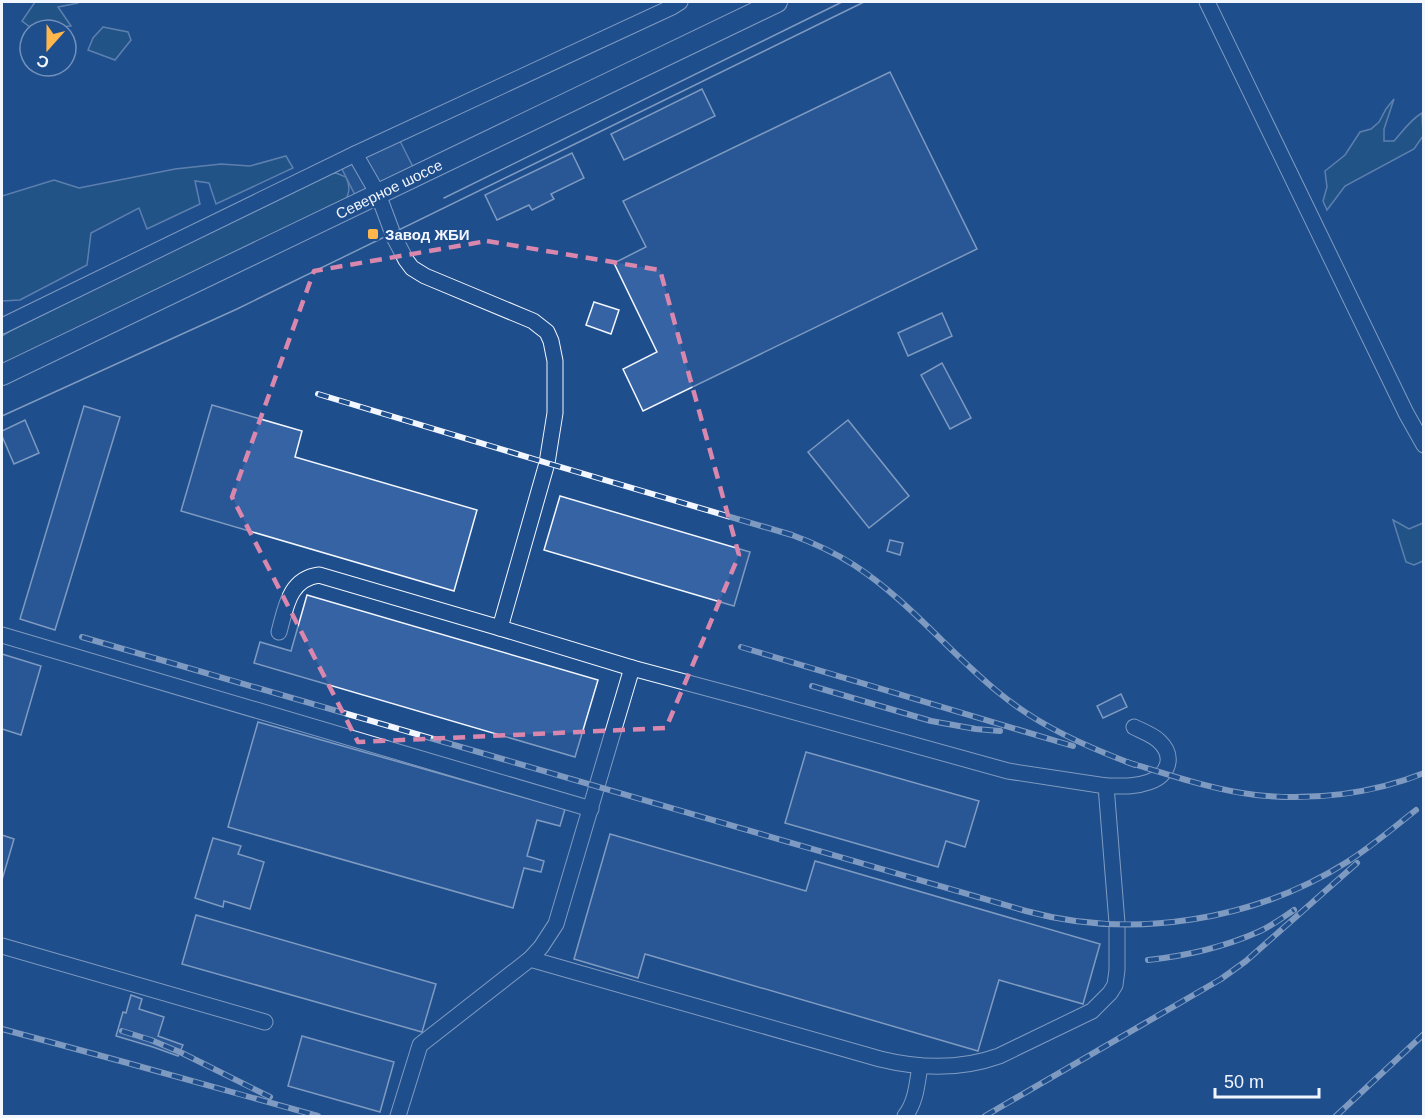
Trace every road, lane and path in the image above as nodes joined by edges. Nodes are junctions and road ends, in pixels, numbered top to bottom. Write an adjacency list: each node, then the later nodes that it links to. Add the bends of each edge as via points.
1 (680, 2): 4 (lane)
2 (777, 2): 5 (main road, Северное шоссе)
3 (1207, 2): 8 (lane)
4 (355, 154): 5 (lane); 6 (lane)
5 (378, 194): 7 (main road, Северное шоссе); 9 (lane, via 394,237 412,268 533,321 547,332 551,341 555,413 547,463)
6 (2, 327)
7 (2, 375)
8 (1424, 445)
9 (500, 628): 10 (lane, via 312,576 296,586 290,596); 12 (lane)
10 (279, 632)
11 (2, 635): 15 (lane)
12 (632, 668): 14 (lane, via 1008,771); 15 (lane)
13 (1134, 727): 14 (lane, via 1161,742 1168,756 1167,766 1148,782)
14 (1106, 786): 19 (lane, via 1117,923 1117,977 1110,993 1092,1011 999,1056 968,1065)
15 (591, 809): 17 (lane, via 556,924)
16 (2, 946): 18 (lane)
17 (530, 959): 19 (lane, via 880,1059); 20 (lane, via 420,1045)
18 (265, 1022)
19 (920, 1066): 21 (lane, via 912,1107)
20 (398, 1116)
21 (905, 1116)

